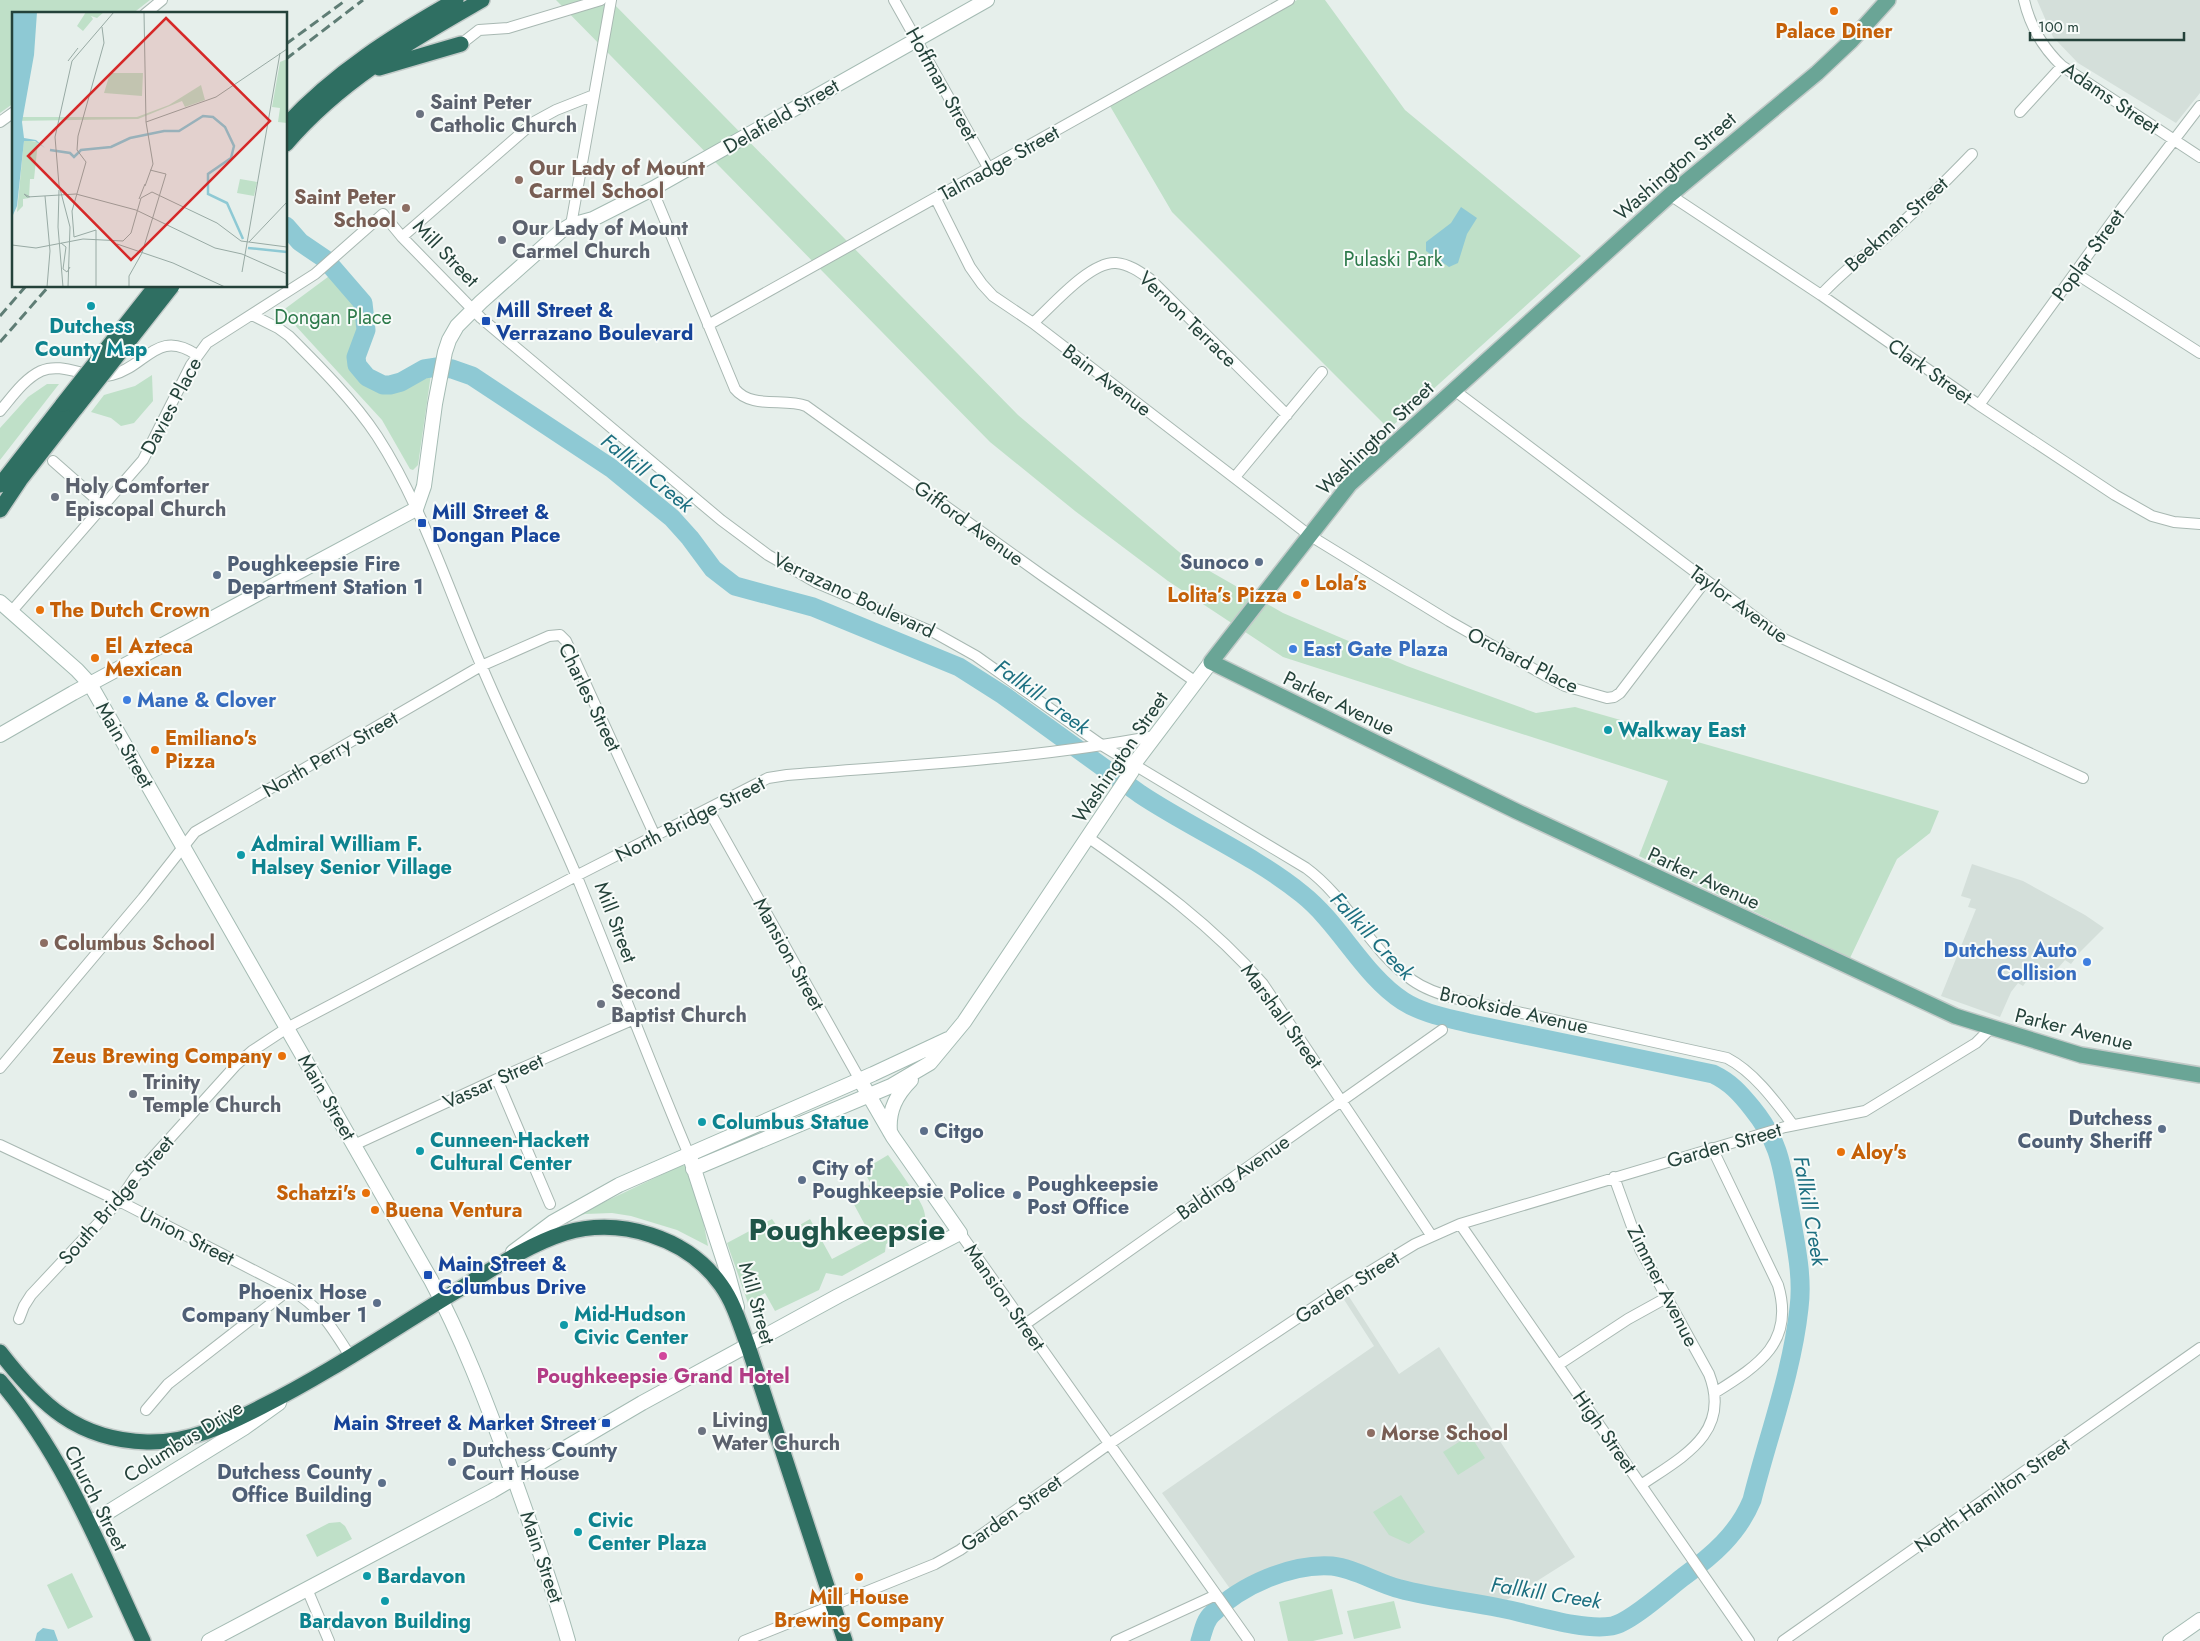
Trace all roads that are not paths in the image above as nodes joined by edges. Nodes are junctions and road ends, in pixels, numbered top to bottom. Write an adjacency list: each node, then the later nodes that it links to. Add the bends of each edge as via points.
1 (162, 0): 11 (street)
2 (456, 0): 21 (highway, via 366,54)
3 (482, 0): 15 (highway, via 401,46)
4 (601, 0): 13 (street, via 508,28 479,30)
5 (611, 0): 16 (street)
6 (894, 0): 12 (street, Hoffman Street)
7 (987, 0): 12 (street, Delafield Street)
8 (1289, 0): 26 (street, Talmadge Street)
9 (1888, 0): 28 (main road, Washington Street, via 1817,73)
10 (2024, 0): 14 (street, Adams Street, via 2027,16 2038,37)
11 (147, 12)
12 (916, 40): 26 (street, Hoffman Street); 27 (street, Delafield Street)
13 (461, 44): 15 (highway, via 387,65)
14 (2062, 66): 18 (street); 22 (street, Adams Street)
15 (345, 86): 23 (highway)
16 (594, 95): 31 (street); 32 (street, via 534,122)
17 (2200, 106): 22 (street, Poplar Street)
18 (2020, 112)
19 (12, 113): 20 (street)
20 (0, 122)
21 (288, 123)
22 (2173, 140): 25 (street, Adams Street); 33 (street, Poplar Street)
23 (288, 142)
24 (1972, 154): 36 (street, Beekman Street, via 1926,201 1845,269)
25 (2200, 157)
26 (989, 168): 29 (street, Talmadge Street)
27 (652, 189): 31 (street, Delafield Street, via 593,219); 40 (street)
28 (1670, 195): 36 (street, Clark Street); 44 (main road, Washington Street)
29 (936, 199): 39 (street, Bain Avenue, via 982,284 993,296); 40 (street, Talmadge Street)
30 (383, 214): 32 (street, Mill Street); 38 (street, Davies Place, via 323,268)
31 (571, 226): 37 (street, Delafield Street, via 517,268)
32 (402, 237): 37 (street, Mill Street)
33 (2075, 273): 41 (street); 45 (street, Poplar Street)
34 (155, 288): 46 (highway, bridge)
35 (170, 288): 46 (highway, bridge)
36 (1821, 295): 45 (street, Clark Street)
37 (473, 310): 53 (street, Mill Street, via 457,326 445,352 429,460); 66 (street, Verrazano Boulevard, via 721,520 768,555 817,583 934,633 976,656)
38 (252, 315): 42 (street, Davies Place, via 211,339); 53 (street, via 288,336 357,410 384,448)
39 (1033, 323): 48 (street, Vernon Terrace, via 1095,268 1116,262 1134,268); 50 (street, Bain Avenue)
40 (708, 325): 62 (street, Gifford Avenue, via 741,397 796,402 814,411)
41 (2200, 353)
42 (197, 355): 47 (street, via 187,349 167,345 110,376 61,368 45,370 27,381); 52 (street, Davies Place, via 143,460)
43 (1322, 372): 48 (street)
44 (1454, 390): 56 (main road, Washington Street, via 1356,478); 57 (street, Taylor Avenue)
45 (1979, 405): 55 (street, Clark Street, via 2152,516)
46 (69, 406): 51 (highway); 54 (highway)
47 (0, 411)
48 (1287, 415): 50 (street)
49 (53, 461): 52 (street)
50 (1235, 477): 56 (street, Bain Avenue)
51 (0, 484)
52 (104, 506): 59 (street, Davies Place)
53 (416, 509): 61 (street, Mill Street); 63 (street)
54 (0, 510)
55 (2200, 524)
56 (1309, 534): 57 (street, Orchard Place, via 1449,621 1546,676 1565,686 1607,698 1620,693); 60 (main road, Washington Street)
57 (1706, 580): 68 (street, Taylor Avenue, via 1784,639)
58 (0, 602): 59 (street, Main Street)
59 (11, 612): 63 (street, Main Street)
60 (1211, 662): 62 (street, Washington Street); 76 (main road, Parker Avenue, via 1650,875 1926,1004)
61 (481, 666): 70 (street, Charles Street, via 549,636 560,635 566,641); 72 (street, North Perry Street, via 194,832); 73 (street, Mill Street)
62 (1196, 682): 65 (street, Washington Street)
63 (90, 684): 64 (street); 72 (street, Main Street)
64 (0, 735)
65 (1155, 736): 66 (street, North Bridge Street); 67 (street, Washington Street)
66 (1102, 746): 67 (street, Verrazano Boulevard); 69 (street, North Bridge Street, via 787,774 768,778)
67 (1133, 767): 71 (street, Washington Street); 86 (street, Brookside Avenue, via 1317,876 1412,981 1458,999 1726,1058 1762,1087)
68 (2083, 778)
69 (708, 809): 70 (street, North Bridge Street); 83 (street, Mansion Street)
70 (655, 836): 73 (street, North Bridge Street)
71 (1089, 838): 78 (street, Washington Street, via 1016,942 978,1003); 85 (street, Marshall Street, via 1156,885 1246,964 1263,984)
72 (184, 846): 75 (street, Main Street); 80 (street, North Perry Street)
73 (576, 876): 74 (street, Mill Street); 75 (street, North Bridge Street)
74 (632, 1020): 82 (street, Vassar Street); 91 (street, Mill Street)
75 (287, 1028): 89 (street, Main Street); 94 (street, South Bridge Street, via 237,1064 135,1176)
76 (1991, 1028): 81 (main road, Parker Avenue, via 2081,1055); 86 (street, Garden Street, via 1976,1044 1872,1107)
77 (1442, 1030): 85 (street, Balding Avenue)
78 (949, 1039): 79 (street, Washington Street); 83 (street, Washington Street)
79 (926, 1067): 84 (street, Washington Street); 87 (street, via 896,1099 890,1116)
80 (0, 1068)
81 (2200, 1075)
82 (497, 1078): 89 (street, Vassar Street); 95 (street)
83 (860, 1080): 84 (street, Mansion Street); 91 (street, Columbus Drive)
84 (868, 1095): 87 (street, Mansion Street); 92 (street)
85 (1341, 1101): 98 (street, Marshall Street); 104 (street, Balding Avenue)
86 (1794, 1125): 90 (street, Garden Street)
87 (890, 1132): 97 (street, Mansion Street)
88 (0, 1145): 94 (street, Union Street)
89 (354, 1145): 102 (street, Main Street)
90 (1712, 1148): 93 (street, Garden Street); 113 (street, via 1778,1285 1784,1317 1779,1334 1765,1356)
91 (689, 1155): 92 (street, Mill Street); 99 (street, Columbus Drive, via 619,1185 567,1213)
92 (693, 1169): 105 (street, Mill Street, via 732,1285)
93 (1614, 1177): 96 (street, Garden Street); 101 (street, Zimmer Avenue, via 1640,1249)
94 (119, 1200): 100 (street, Union Street); 103 (street, South Bridge Street, via 31,1295)
95 (550, 1204)
96 (1460, 1224): 98 (street, Garden Street); 110 (street, High Street)
97 (960, 1233): 104 (street, Mansion Street); 106 (street)
98 (1431, 1235): 115 (street, Garden Street, via 1341,1289)
99 (493, 1268): 102 (highway, Columbus Drive); 105 (highway, via 567,1232 605,1227 642,1232 669,1242 707,1269 725,1292)
100 (290, 1289): 109 (street, Union Street, via 310,1301 323,1314); 114 (street, via 168,1384)
101 (1666, 1298): 110 (street); 113 (street, Zimmer Avenue)
102 (441, 1300): 109 (highway, Columbus Drive); 116 (street, Main Street, via 475,1374)
103 (19, 1319)
104 (1024, 1325): 115 (street, Mansion Street)
105 (741, 1327): 106 (highway, Mill Street)
106 (748, 1346): 116 (street); 121 (highway, Mill Street)
107 (2200, 1348): 132 (street, North Hamilton Street)
108 (0, 1352): 112 (highway, Columbus Drive, via 36,1396 67,1419 102,1435 139,1442 177,1440 204,1434)
109 (350, 1356): 112 (highway, Columbus Drive)
110 (1558, 1365): 117 (street, High Street)
111 (0, 1381): 118 (highway, Church Street, via 47,1445)
112 (297, 1389): 118 (street, Columbus Drive, via 244,1428)
113 (1716, 1392): 117 (street, via 1715,1410 1706,1432 1691,1451)
114 (146, 1410)
115 (1109, 1444): 120 (street, Mansion Street); 121 (street, Garden Street, via 960,1550 935,1564)
116 (514, 1477): 119 (street); 126 (street, Main Street)
117 (1641, 1485): 131 (street, High Street)
118 (89, 1524): 123 (highway, Church Street)
119 (307, 1589): 124 (street); 125 (street)
120 (1217, 1597): 129 (street); 130 (street, Mansion Street)
121 (833, 1606): 127 (street, Garden Street); 128 (highway, Mill Street)
122 (2200, 1620): 133 (street)
123 (143, 1641)
124 (209, 1641)
125 (329, 1641)
126 (568, 1641)
127 (744, 1641)
128 (845, 1641)
129 (1116, 1641)
130 (1249, 1641)
131 (1749, 1641)
132 (1783, 1641)
133 (2170, 1641)

